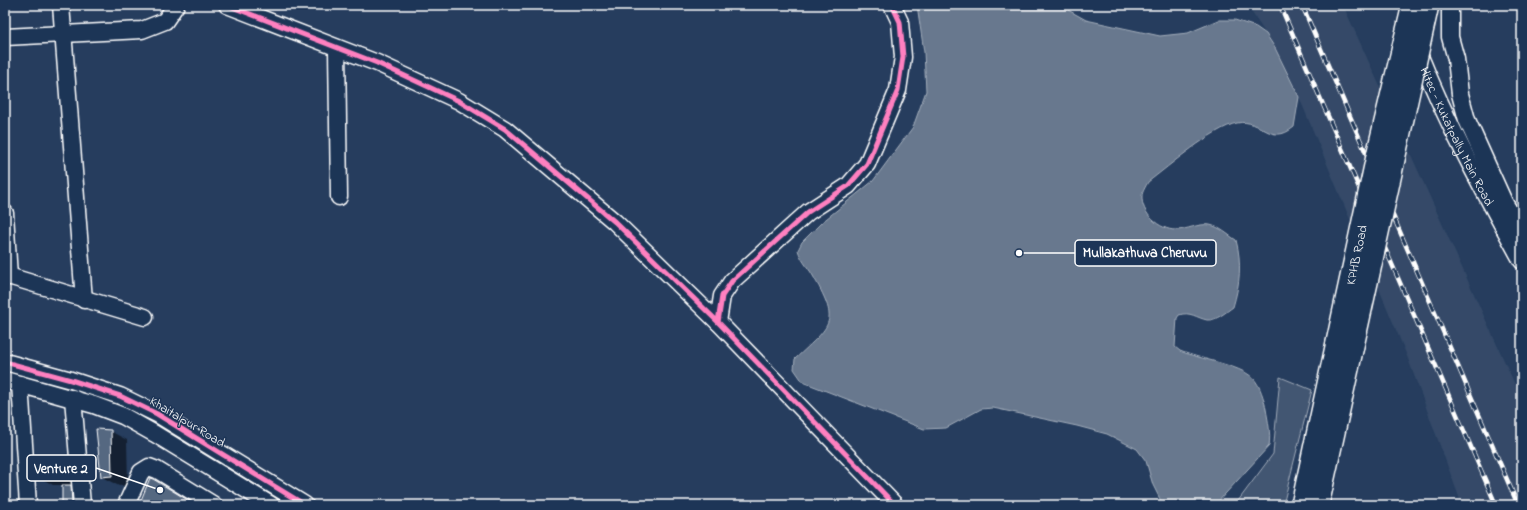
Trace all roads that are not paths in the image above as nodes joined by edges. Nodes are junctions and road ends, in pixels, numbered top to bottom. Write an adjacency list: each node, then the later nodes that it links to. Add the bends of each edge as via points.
1 (61, 5): 11 (street)
2 (176, 5): 11 (street, via 165,21 142,30)
3 (227, 5): 13 (street)
4 (892, 5): 23 (street, via 900,22 903,57 898,90 868,164 848,186 808,212 732,280 722,296)
5 (1405, 5): 19 (street, Hitec - Kukatpally Main Road, via 1411,32 1428,75)
6 (1413, 5): 34 (main road, KPHB Road, bridge, via 1379,147)
7 (1428, 5): 35 (main road, KPHB Road, bridge)
8 (1435, 5): 10 (street)
9 (1450, 5): 10 (street, Hitec - Kukatpally Main Road)
10 (1449, 24): 15 (street, Hitec - Kukatpally Main Road, via 1460,94 1467,120)
11 (63, 34): 12 (street); 21 (street)
12 (5, 37)
13 (337, 48): 14 (street); 23 (street, via 459,100 505,129 615,222)
14 (339, 197)
15 (1504, 202): 16 (street); 18 (street, Hitec - Kukatpally Main Road)
16 (1522, 209)
17 (5, 213): 20 (street)
18 (1522, 232)
19 (1522, 261)
20 (7, 276): 21 (street)
21 (84, 300): 22 (street)
22 (145, 317)
23 (718, 322): 33 (street)
24 (5, 362): 32 (street, Khaitalpur Road, via 71,380 132,402 157,414)
25 (12, 382): 26 (street); 27 (street)
26 (73, 398): 28 (street); 31 (street, via 123,416)
27 (28, 505)
28 (82, 505)
29 (126, 505): 30 (street, via 141,472 149,467)
30 (214, 505)
31 (271, 505)
32 (305, 505)
33 (895, 505)
34 (1302, 505)
35 (1318, 505)

